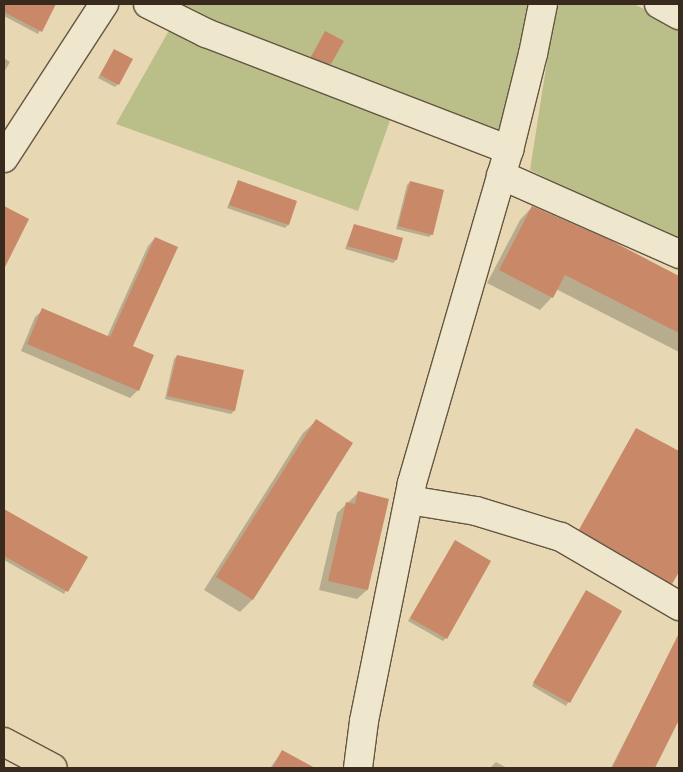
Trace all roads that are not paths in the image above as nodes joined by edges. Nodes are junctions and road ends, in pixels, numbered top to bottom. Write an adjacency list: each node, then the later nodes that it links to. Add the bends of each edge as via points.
1 (104, 4): 6 (street)
2 (148, 4): 7 (street, via 206,33)
3 (543, 4): 7 (street)
4 (659, 4): 5 (street)
5 (679, 15)
6 (4, 158)
7 (505, 162): 8 (street); 9 (street)
8 (679, 254)
9 (409, 500): 10 (street, via 476,511 561,537); 13 (street, via 364,722)
10 (679, 606)
11 (4, 742): 12 (main road)
12 (53, 768)
13 (358, 768)

